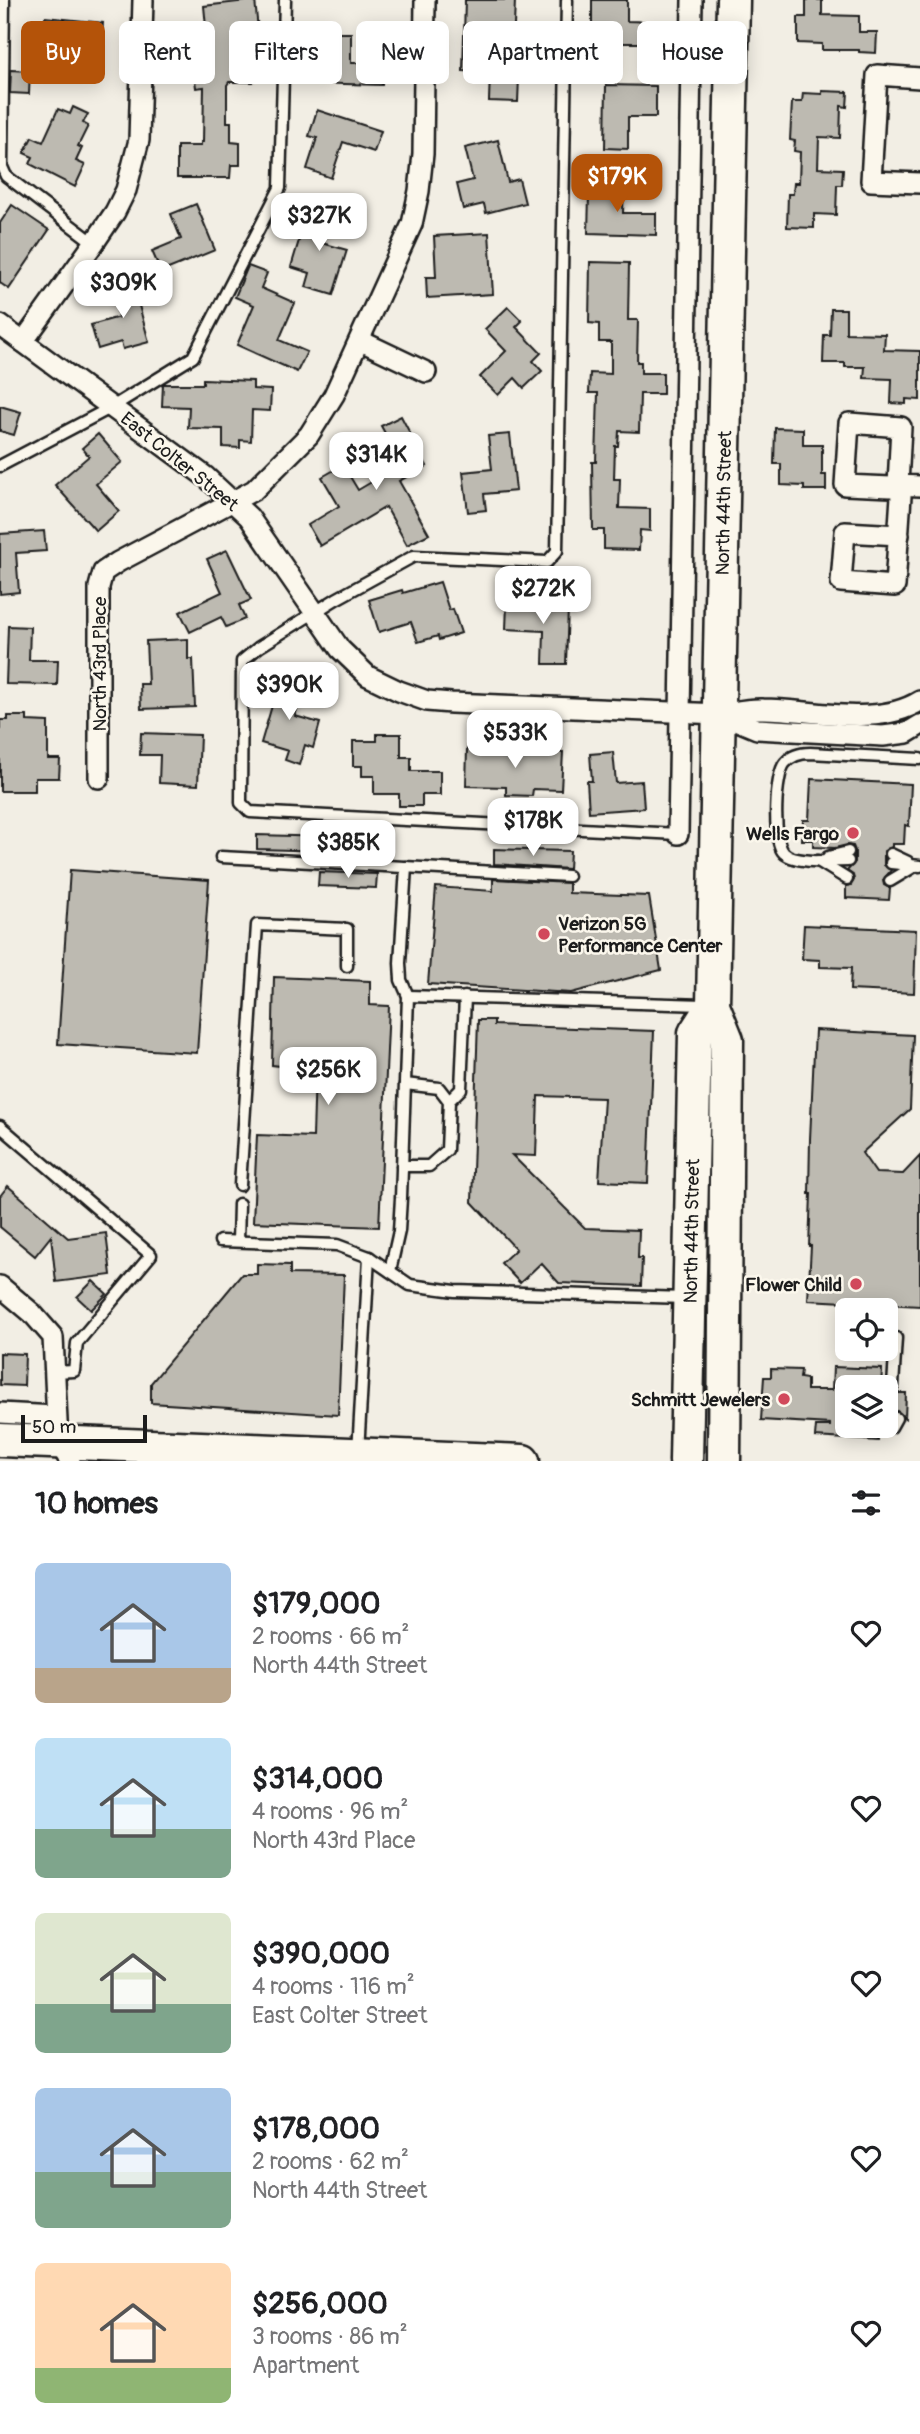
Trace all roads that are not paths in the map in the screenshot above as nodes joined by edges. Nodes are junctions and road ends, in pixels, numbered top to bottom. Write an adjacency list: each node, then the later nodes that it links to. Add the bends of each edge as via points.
1 (4, 0): 10 (lane, via 2,167 6,176)
2 (143, 0): 10 (street, via 139,140 126,190)
3 (285, 0): 15 (lane, via 280,188 193,357)
4 (425, 0): 12 (street, North 43rd Place, via 419,191 412,224)
5 (567, 0): 20 (lane, via 556,551 547,562 414,556)
6 (692, 0): 22 (street, North 44th Street)
7 (733, 0): 23 (main road, North 44th Street)
8 (920, 78): 9 (street, via 877,75 871,181)
9 (920, 183)
10 (94, 243): 13 (street)
11 (0, 325): 13 (street, East Colter Street)
12 (361, 341): 14 (street); 18 (street, North 43rd Place, via 309,435 254,490)
13 (23, 342): 15 (street, East Colter Street)
14 (426, 372)
15 (112, 407): 16 (lane); 18 (street, East Colter Street)
16 (0, 467)
17 (920, 486): 19 (street, via 898,485)
18 (231, 501): 20 (street, East Colter Street, via 249,517); 26 (street, North 43rd Place, via 103,572 99,587)
19 (899, 535)
20 (315, 613): 22 (street, East Colter Street, via 340,649 368,676 427,701); 27 (lane, via 242,661 241,803 250,812)
21 (920, 701): 23 (street, East Colter Street, via 906,709 866,715 756,709)
22 (680, 712): 23 (street, East Colter Street); 27 (street, North 44th Street)
23 (720, 714): 24 (street, East Colter Street, via 757,729 869,736 907,733); 36 (main road, North 44th Street)
24 (920, 725)
25 (920, 759): 29 (lane, via 799,753 785,763 780,773 777,839 782,852 793,858)
26 (99, 778)
27 (678, 834)
28 (221, 858): 31 (lane)
29 (817, 860): 29 (lane, via 848,866)
30 (917, 866): 30 (lane, via 891,867)
31 (406, 867): 32 (lane); 34 (lane, via 400,963)
32 (568, 876)
33 (347, 966): 41 (lane, via 347,929 257,925)
34 (408, 996): 35 (lane); 37 (lane)
35 (466, 998): 36 (lane); 38 (lane, via 461,1088)
36 (713, 1005): 48 (main road, North 44th Street, via 695,1034); 56 (main road, North 44th Street, via 727,1040)
37 (405, 1084): 38 (lane, via 439,1088); 40 (lane)
38 (449, 1101): 40 (lane, via 447,1150 429,1166)
39 (0, 1126): 49 (lane, via 151,1255 77,1343 74,1371)
40 (402, 1166): 46 (lane, via 400,1231)
41 (240, 1185)
42 (239, 1204): 44 (lane)
43 (220, 1241): 44 (lane)
44 (238, 1241): 45 (lane, via 337,1245)
45 (369, 1257): 46 (lane); 53 (lane)
46 (390, 1271): 48 (lane, via 410,1285 455,1291)
47 (0, 1286): 49 (street, via 52,1337)
48 (690, 1298): 55 (main road, North 44th Street)
49 (54, 1372): 52 (street)
50 (0, 1413): 52 (street)
51 (0, 1440): 52 (main road)
52 (61, 1440): 53 (main road)
53 (371, 1457): 54 (main road)
54 (523, 1461)
55 (686, 1461)
56 (724, 1461)

